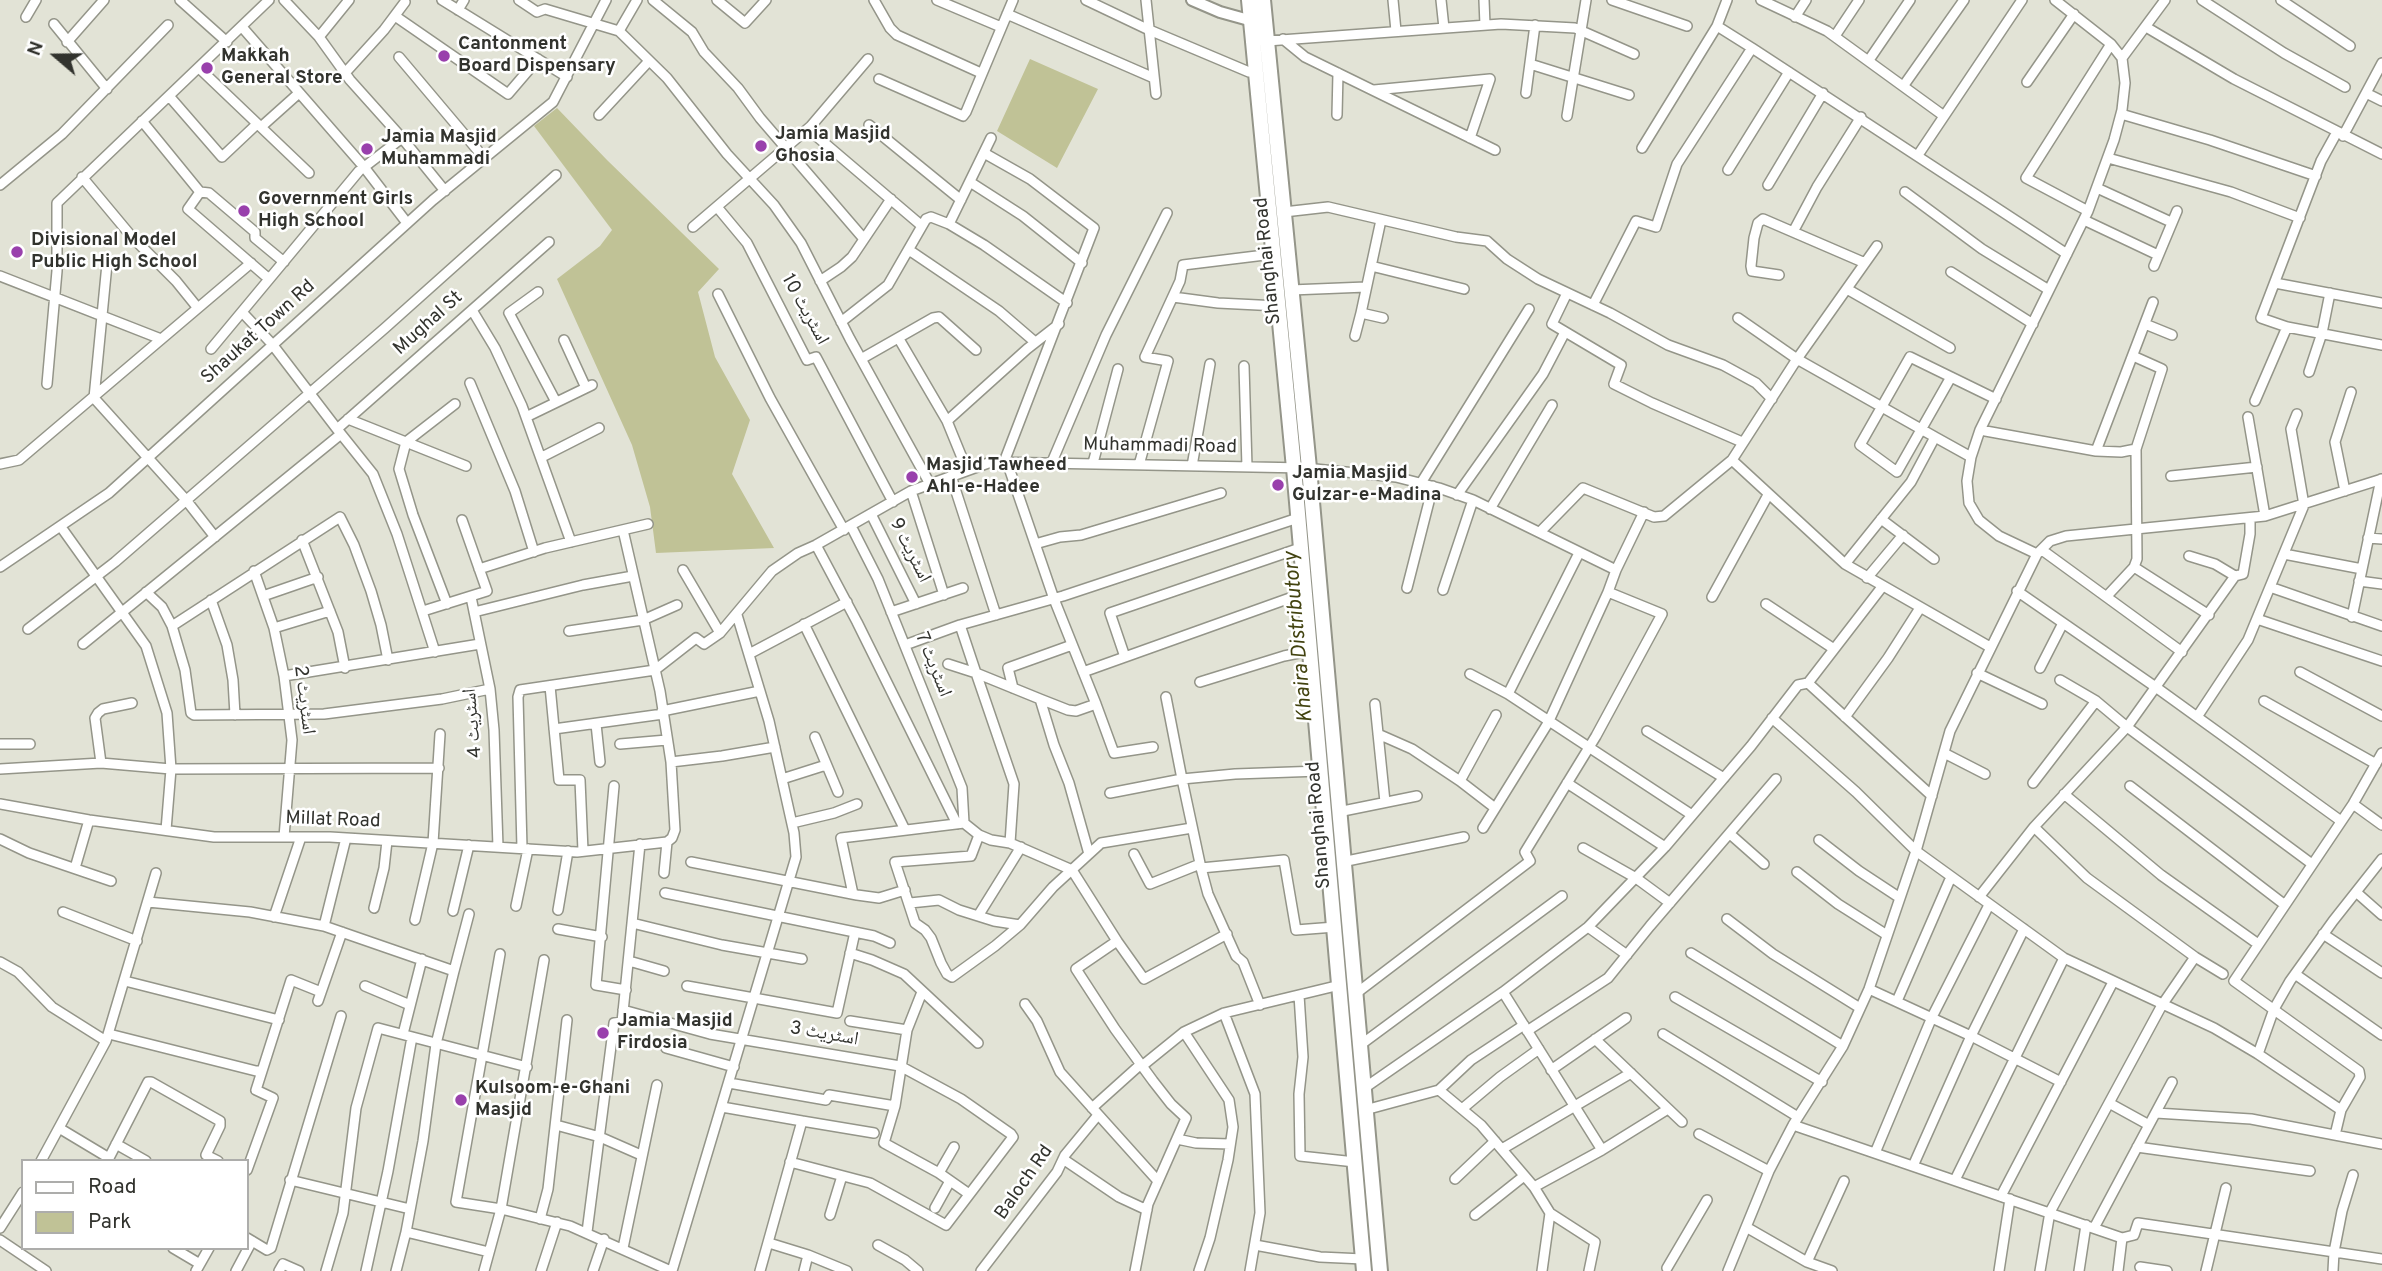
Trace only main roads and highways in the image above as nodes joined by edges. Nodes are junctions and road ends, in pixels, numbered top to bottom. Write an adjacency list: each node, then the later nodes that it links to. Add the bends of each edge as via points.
1 (1249, 0): 3 (main road, Shanghai Road)
2 (1263, 0): 3 (main road, Shanghai Road)
3 (1258, 22): 4 (main road, Shanghai Road, via 1255,71 1278,306); 4 (main road, Shanghai Road, via 1267,41 1292,290)
4 (1301, 468): 5 (main road, Shanghai Road, via 1300,548); 6 (main road, Shanghai Road)
5 (1364, 1265)
6 (1380, 1271)

